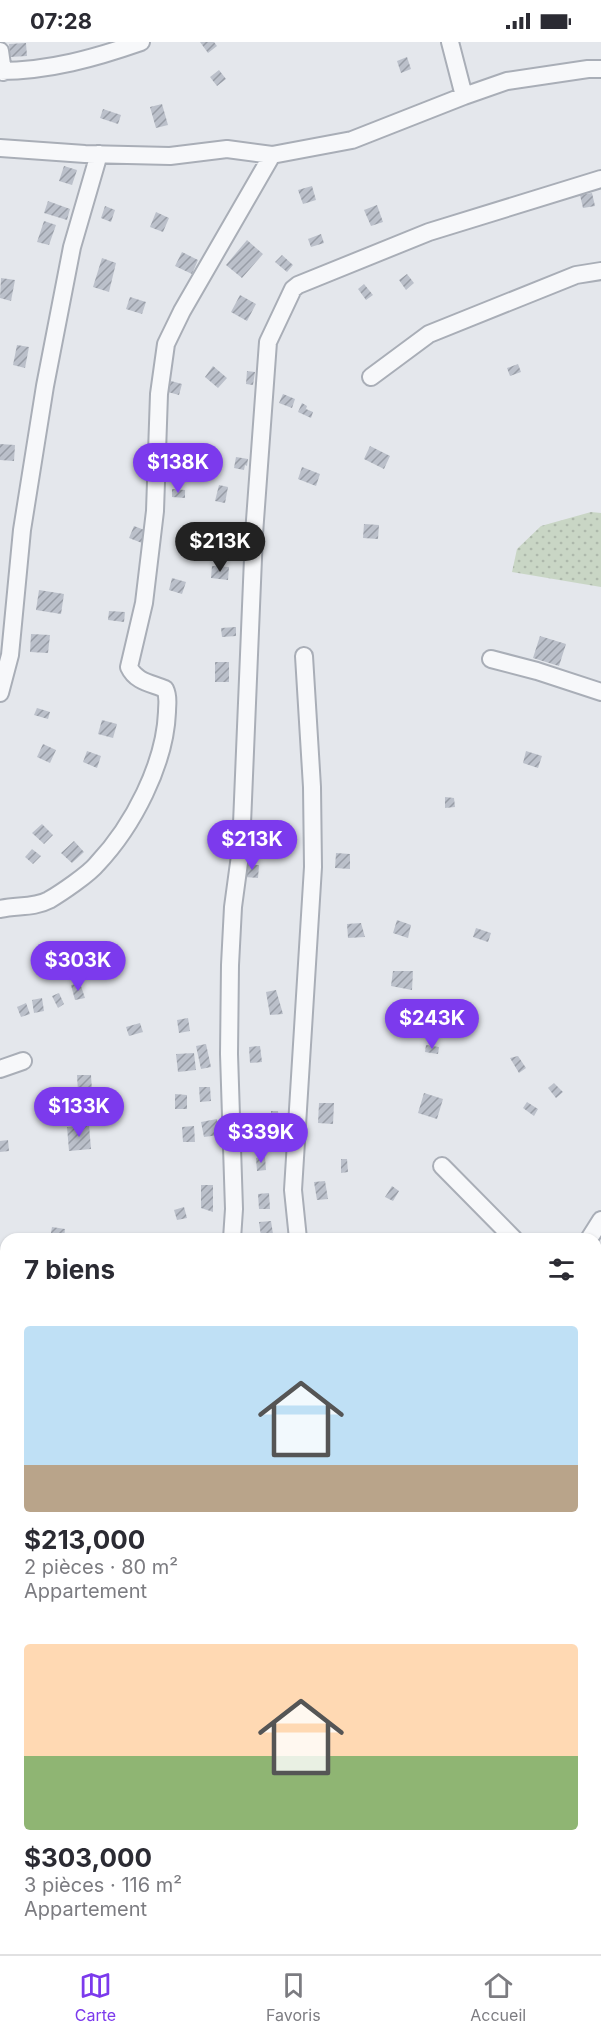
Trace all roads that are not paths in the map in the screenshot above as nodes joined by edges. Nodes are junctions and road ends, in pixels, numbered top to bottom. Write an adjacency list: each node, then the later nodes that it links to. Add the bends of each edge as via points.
1 (141, 42): 5 (street, via 93,59)
2 (450, 42): 6 (street)
3 (0, 51): 5 (street)
4 (601, 69): 6 (street, via 507,81)
5 (2, 71)
6 (464, 96): 9 (street, via 352,140)
7 (0, 148): 8 (street)
8 (99, 154): 9 (street, via 170,156 227,149); 16 (street, via 72,247 45,386 22,530 10,655)
9 (272, 154): 17 (street, via 166,344 159,394 155,511 144,603 129,667 133,675 165,689 168,696 166,730 150,784 122,832 96,866 48,900)
10 (601, 179): 22 (street, via 429,232 298,285 270,336 254,534 241,848 230,965)
11 (601, 272): 12 (street, via 576,275 429,334)
12 (371, 377)
13 (304, 656): 23 (street, via 313,867 293,1190)
14 (491, 659): 15 (street)
15 (601, 692)
16 (0, 693)
17 (0, 909)
18 (23, 1061): 19 (street)
19 (0, 1069)
20 (442, 1166): 24 (street)
21 (601, 1220): 25 (street)
22 (232, 1233)
23 (297, 1233)
24 (508, 1233)
25 (593, 1233)

